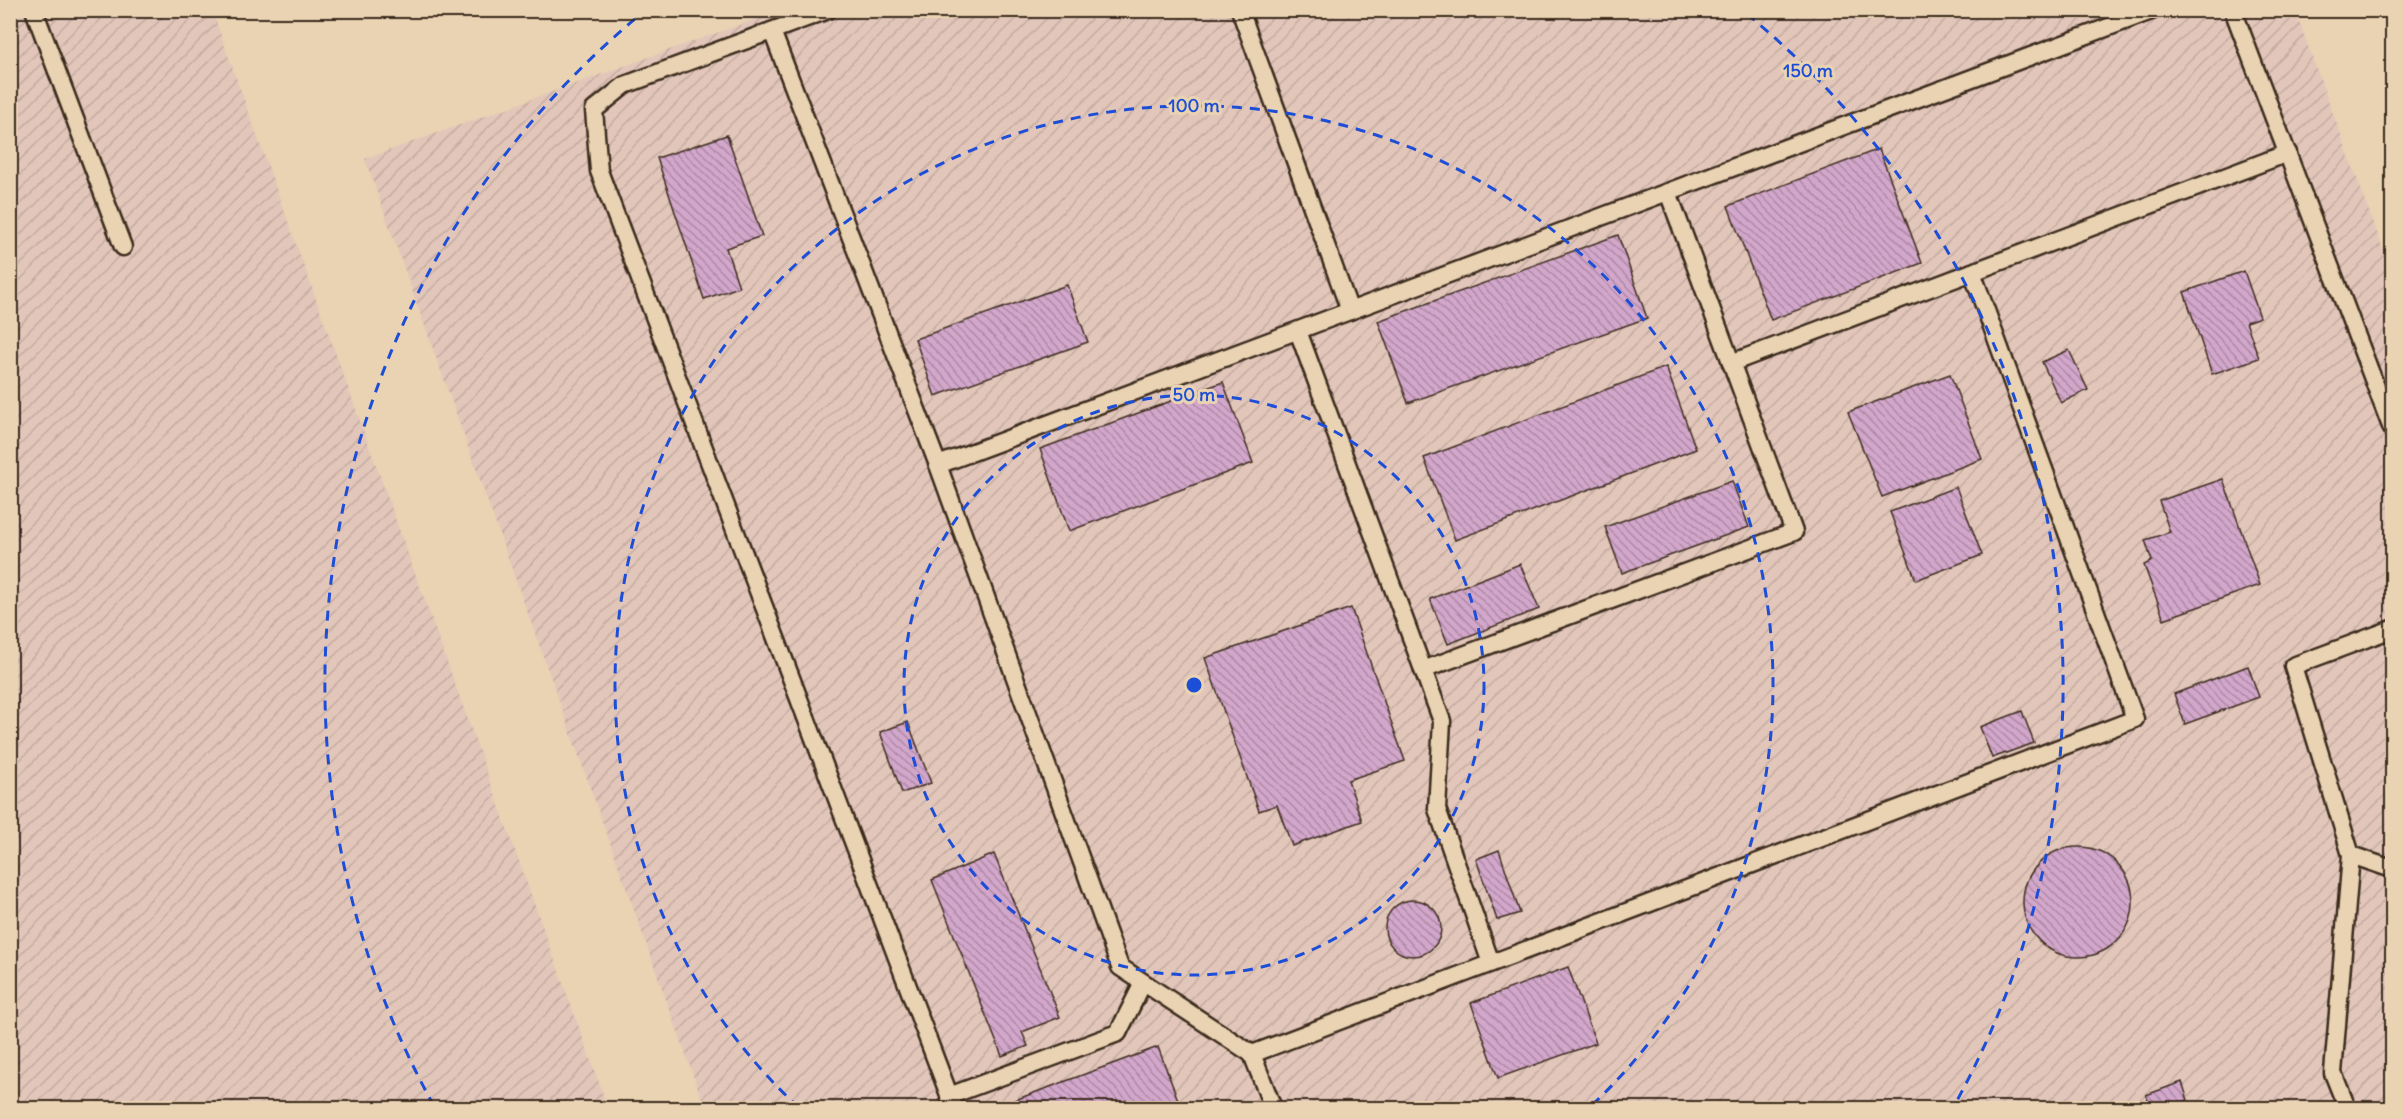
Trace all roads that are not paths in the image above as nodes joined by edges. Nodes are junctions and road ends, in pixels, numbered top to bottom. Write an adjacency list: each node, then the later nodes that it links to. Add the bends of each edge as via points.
1 (34, 10): 9 (lane)
2 (828, 10): 6 (lane)
3 (1240, 10): 11 (lane)
4 (2154, 10): 8 (lane)
5 (2233, 10): 7 (lane)
6 (772, 31): 15 (lane); 23 (lane, via 625,85 594,110 599,171)
7 (2288, 153): 10 (lane); 14 (lane)
8 (1668, 192): 11 (lane); 13 (lane)
9 (123, 247)
10 (1972, 272): 13 (lane); 20 (lane, via 2135,719)
11 (1350, 311): 12 (lane)
12 (1298, 331): 15 (lane); 17 (lane)
13 (1731, 363): 17 (lane, via 1794,532)
14 (2392, 429)
15 (938, 465): 21 (lane, via 1120,967)
16 (2392, 629): 18 (lane, via 2293,666)
17 (1423, 670): 20 (lane, via 1442,721 1437,809)
18 (2351, 855): 19 (lane); 25 (lane, via 2333,1072)
19 (2392, 869)
20 (1491, 963): 22 (lane)
21 (1143, 983): 22 (lane); 23 (lane, via 1118,1033)
22 (1252, 1054): 24 (lane)
23 (951, 1102)
24 (1273, 1108)
25 (2347, 1108)

